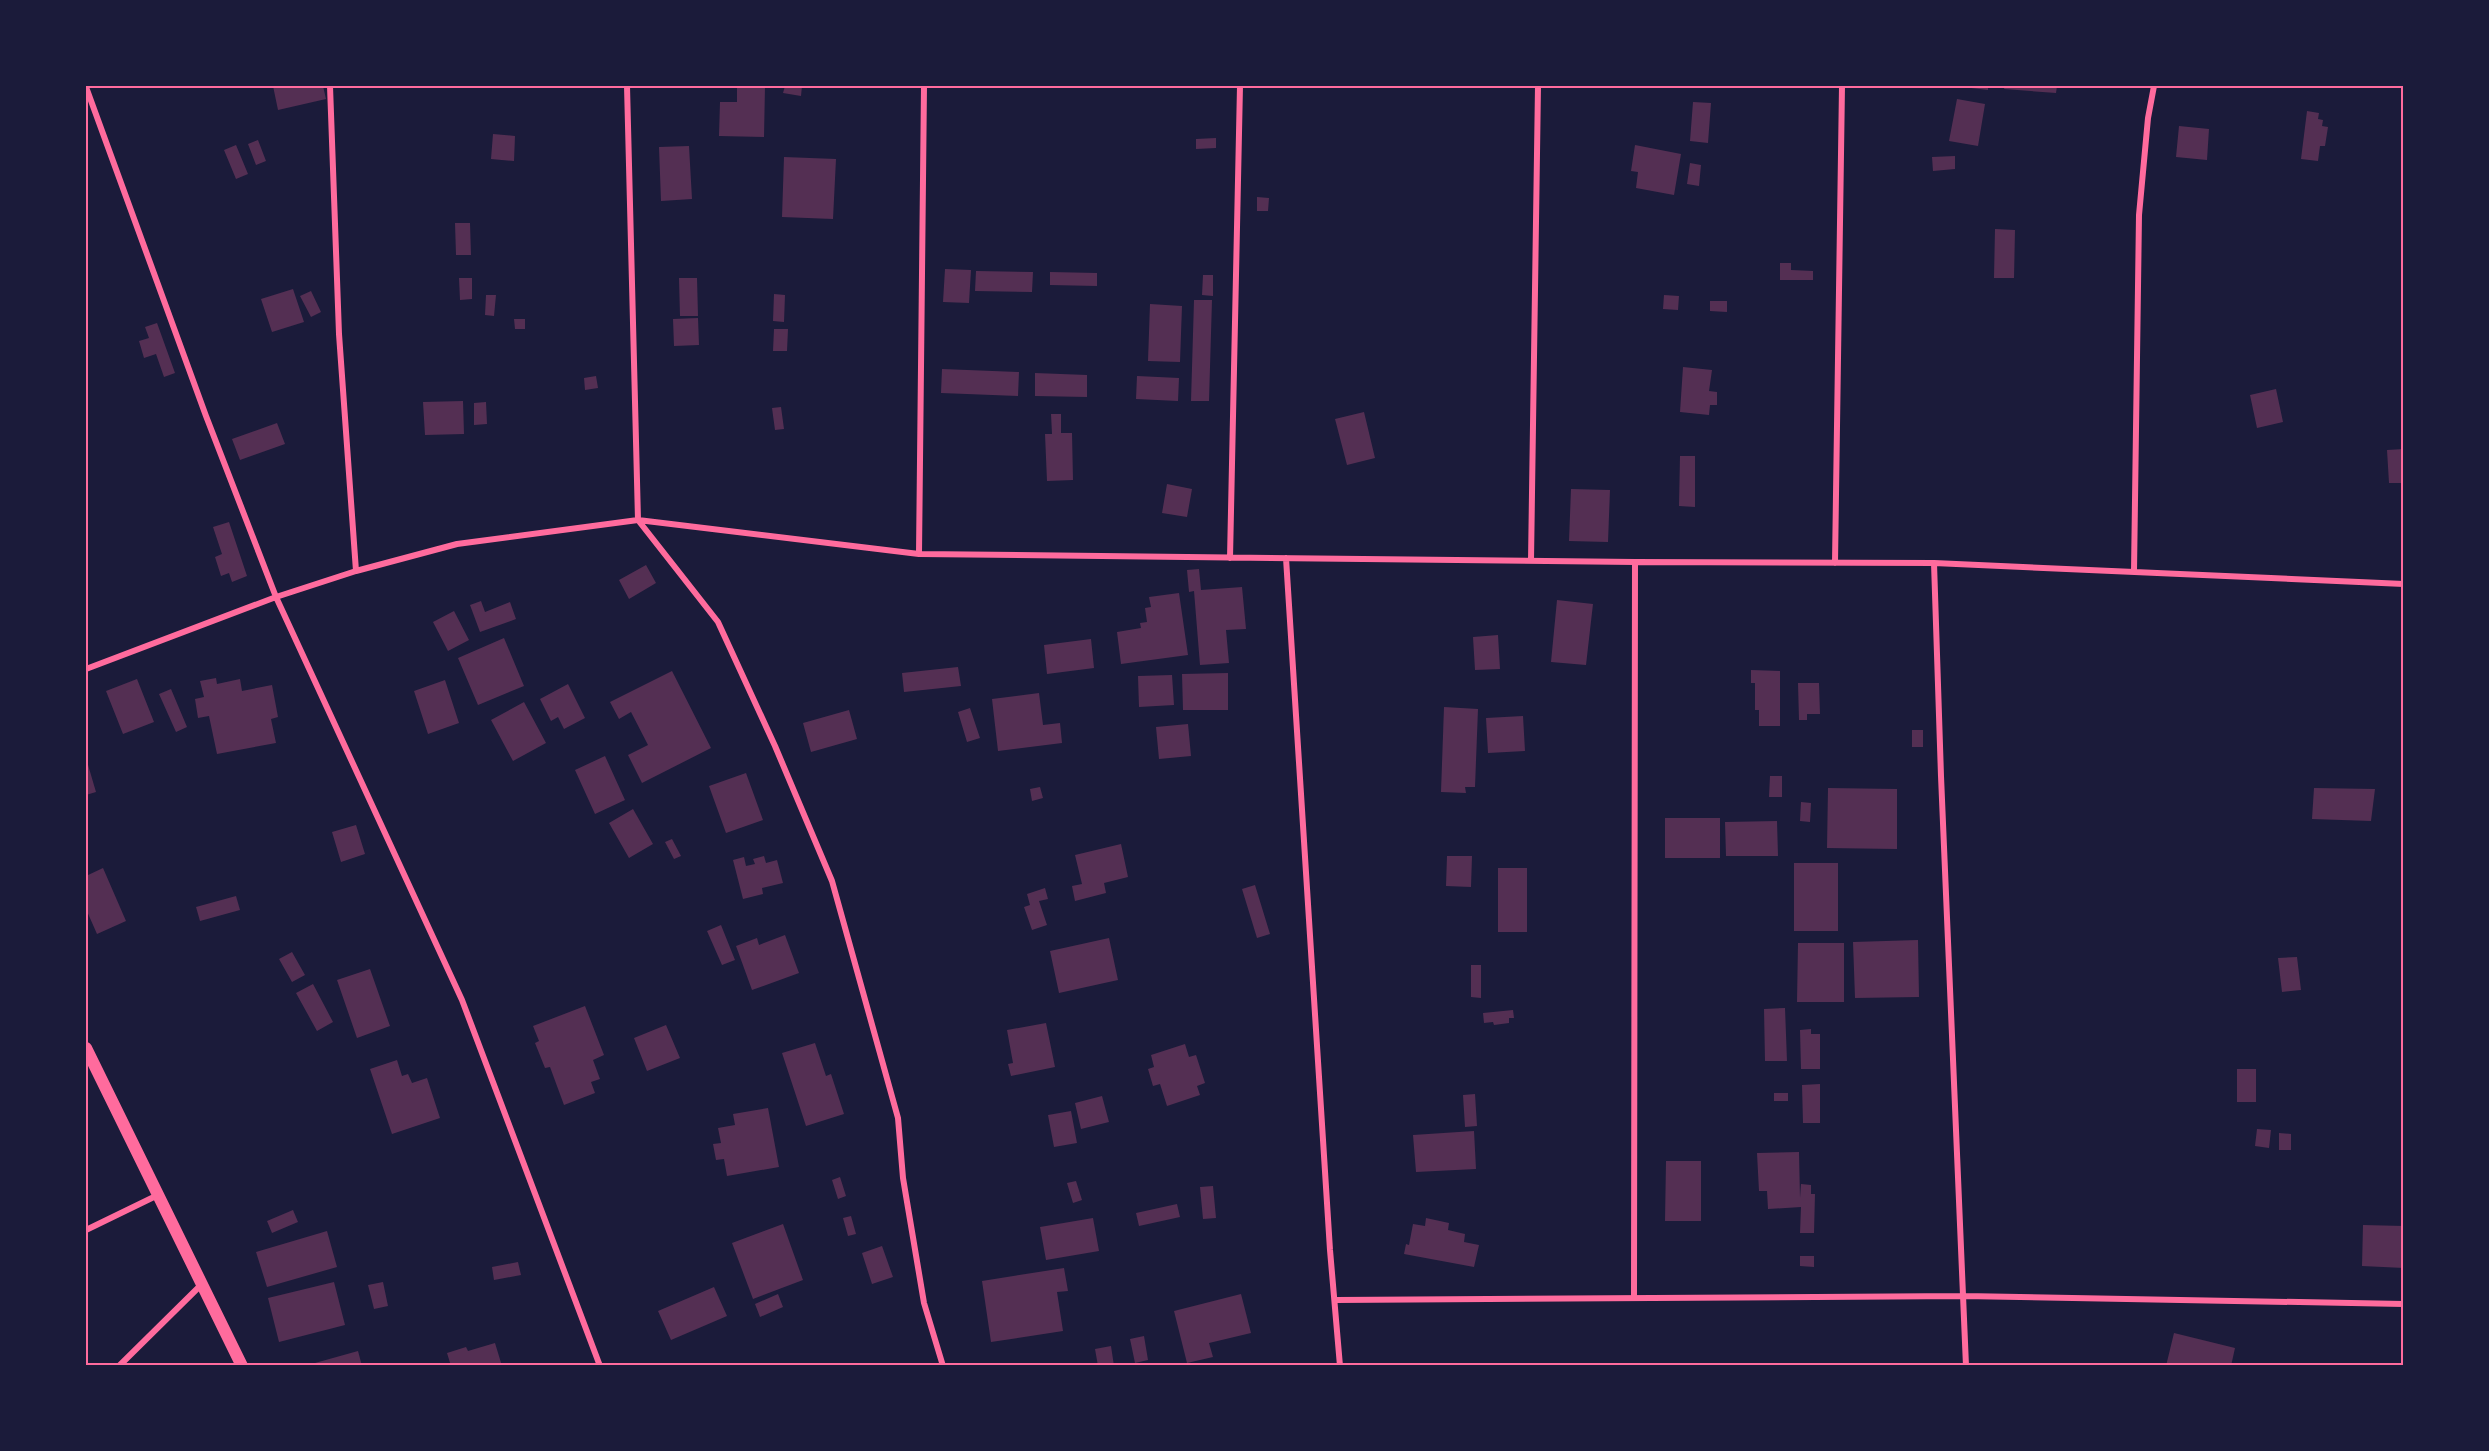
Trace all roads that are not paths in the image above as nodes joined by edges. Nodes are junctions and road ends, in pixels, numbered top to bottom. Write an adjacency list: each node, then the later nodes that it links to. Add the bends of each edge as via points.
1 (330, 86): 17 (street, via 339,334)
2 (627, 86): 9 (street)
3 (924, 86): 10 (street)
4 (1240, 86): 11 (street)
5 (1538, 86): 13 (street)
6 (1842, 86): 15 (street)
7 (2154, 86): 18 (street, via 2139,215)
8 (86, 87): 20 (street)
9 (638, 520): 10 (street); 17 (street, via 457,544); 33 (street, via 718,622 832,881 898,1118 903,1178 924,1302)
10 (920, 554): 11 (street)
11 (1230, 558): 12 (street)
12 (1286, 558): 13 (street); 28 (street)
13 (1531, 561): 14 (street)
14 (1635, 562): 15 (street); 27 (street)
15 (1835, 563): 16 (street)
16 (1934, 563): 18 (street); 26 (street)
17 (356, 571): 20 (street)
18 (2134, 572): 19 (street)
19 (2403, 584)
20 (276, 597): 21 (street); 32 (street, via 462,1000)
21 (86, 669)
22 (86, 1048): 23 (main road)
23 (159, 1195): 24 (street); 25 (main road)
24 (86, 1230)
25 (203, 1282): 30 (street); 31 (main road)
26 (1964, 1296): 27 (street); 29 (street); 35 (street)
27 (1634, 1298): 28 (street)
28 (1336, 1300): 34 (street)
29 (2403, 1304)
30 (118, 1365)
31 (242, 1365)
32 (600, 1365)
33 (943, 1365)
34 (1340, 1365)
35 (1966, 1365)

